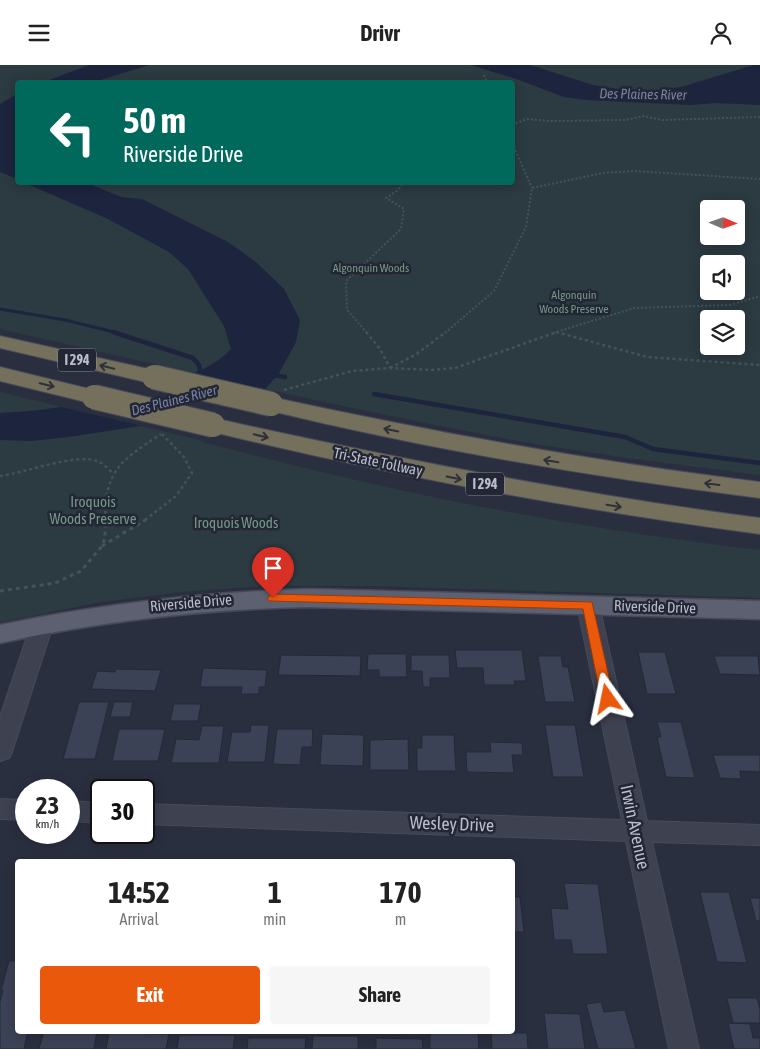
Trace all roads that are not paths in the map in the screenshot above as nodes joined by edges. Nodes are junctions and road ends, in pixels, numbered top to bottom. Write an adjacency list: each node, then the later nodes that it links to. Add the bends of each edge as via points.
1 (0, 342): 3 (highway, I 294, one-way to 1, bridge, via 497,451 271,404)
2 (0, 374): 4 (highway, Tri-State Tollway / I 294, one-way to 4, bridge, via 363,460 558,497)
3 (760, 490)
4 (760, 526)
5 (588, 605): 6 (main road, Riverside Drive); 7 (main road, Riverside Drive, via 255,598 144,607); 13 (street, Irwin Avenue)
6 (760, 610)
7 (42, 625): 8 (main road, Riverside Drive); 9 (street)
8 (0, 634)
9 (0, 752)
10 (0, 809): 11 (street)
11 (15, 810)
12 (155, 814): 13 (street, Wesley Drive)
13 (636, 830): 14 (street, Wesley Drive); 15 (street, Irwin Avenue)
14 (760, 835)
15 (684, 1049)

